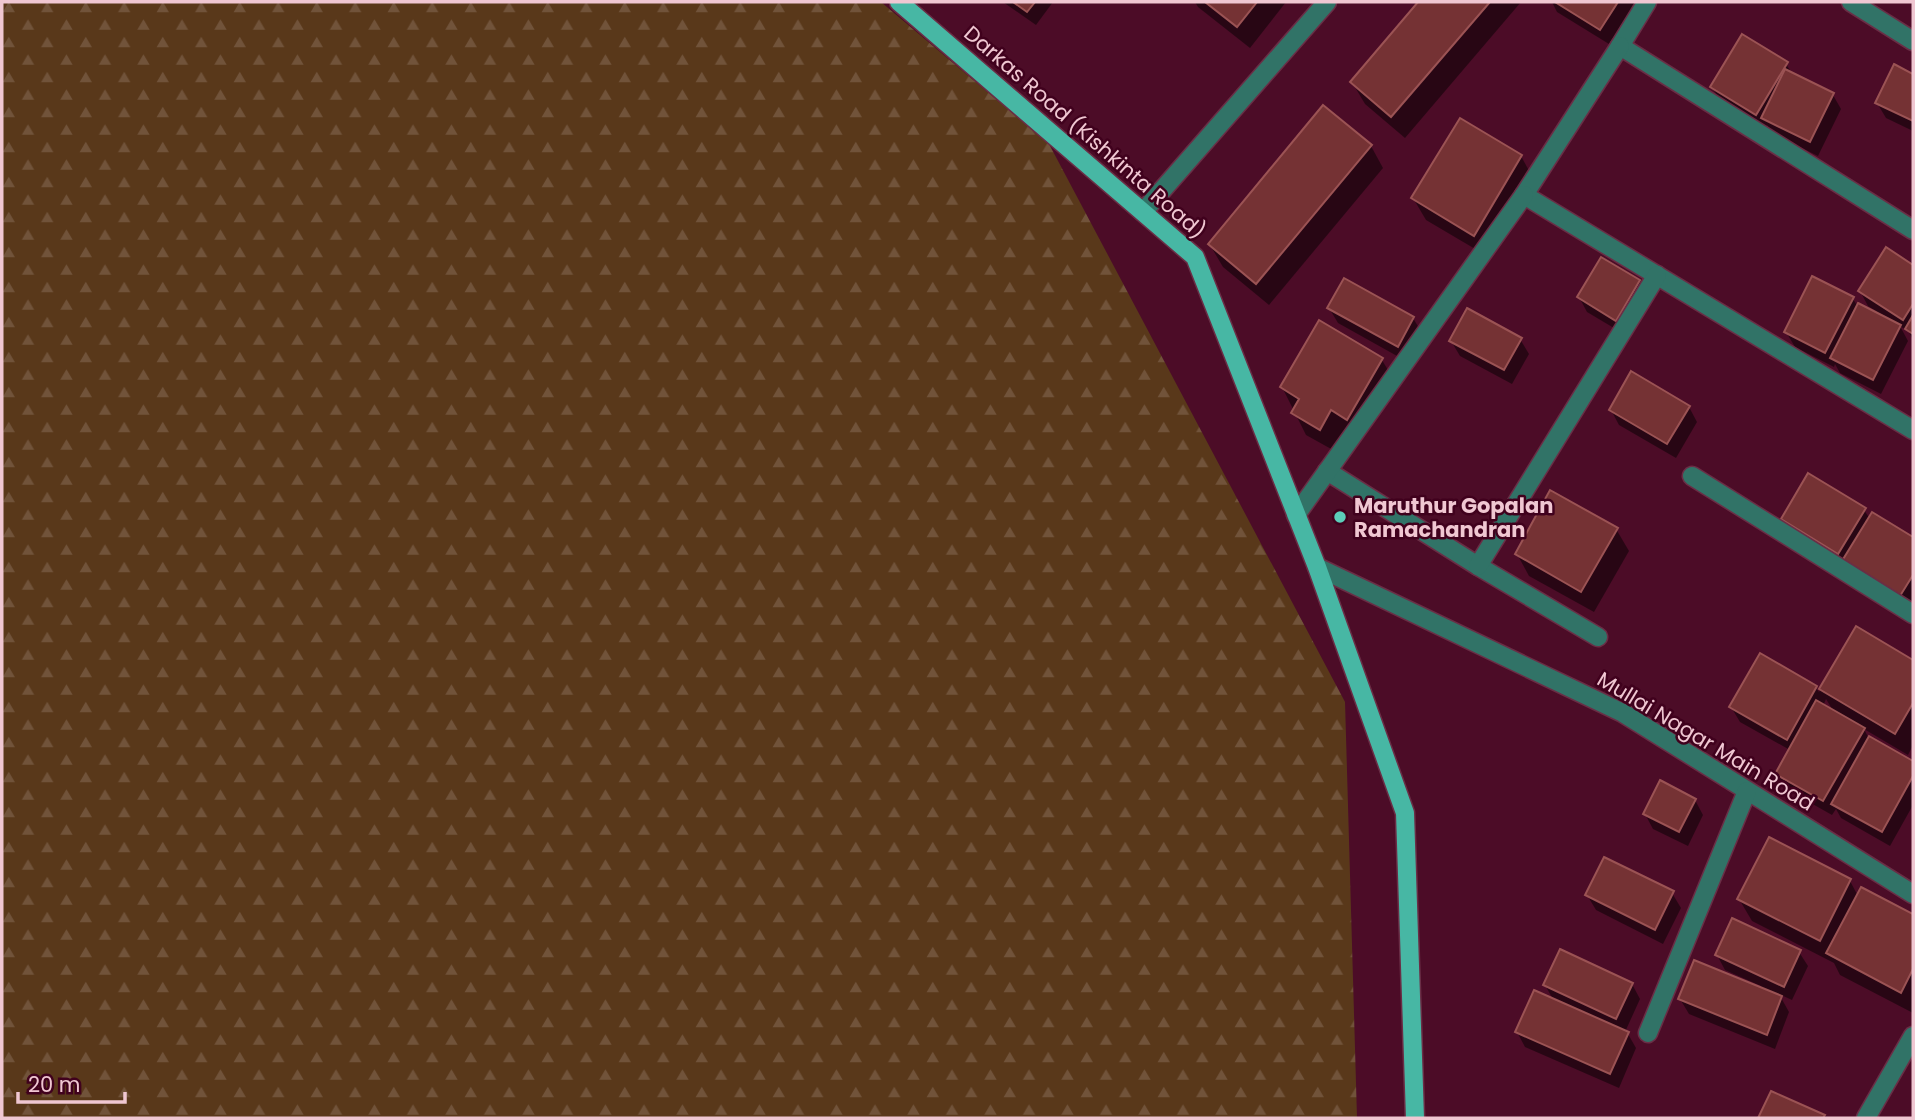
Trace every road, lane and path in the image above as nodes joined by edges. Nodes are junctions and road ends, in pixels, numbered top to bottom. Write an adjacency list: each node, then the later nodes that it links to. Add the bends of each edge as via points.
1 (900, 2): 8 (main road, Darkas Road (Kishkinta Road))
2 (1327, 2): 8 (street)
3 (1647, 2): 6 (street)
4 (1851, 2): 5 (street)
5 (1913, 41)
6 (1620, 46): 7 (street); 9 (street)
7 (1524, 195): 10 (street); 12 (street)
8 (1143, 212): 14 (main road, Darkas Road (Kishkinta Road), via 1195,257)
9 (1913, 230)
10 (1657, 275): 11 (street); 15 (street)
11 (1913, 430)
12 (1327, 471): 14 (street); 15 (street)
13 (1692, 476): 17 (street)
14 (1296, 515): 16 (main road, Darkas Road (Kishkinta Road))
15 (1478, 566): 18 (street)
16 (1317, 567): 19 (street, Mullai Nagar Main Road, via 1623,713); 23 (main road, Darkas Road (Kishkinta Road), via 1405,813)
17 (1913, 614)
18 (1598, 637)
19 (1746, 790): 20 (street, Mullai Nagar Main Road); 21 (street)
20 (1913, 894)
21 (1648, 1033)
22 (1913, 1036): 24 (street)
23 (1415, 1118)
24 (1866, 1118)

